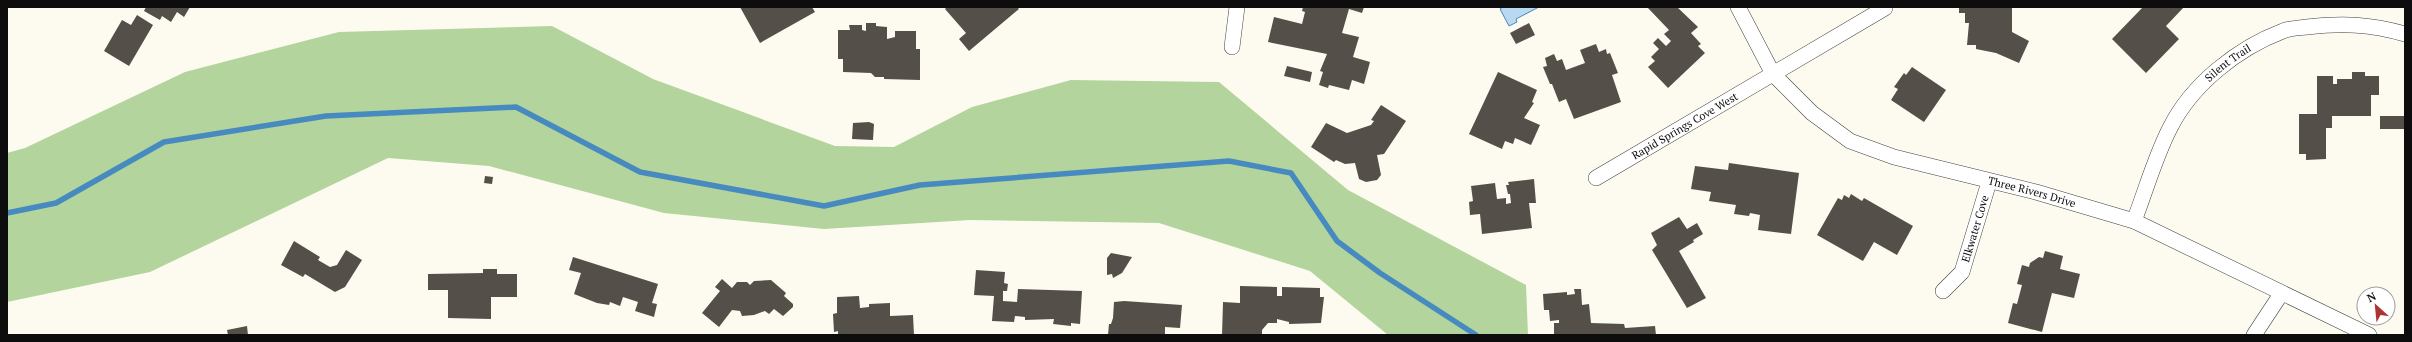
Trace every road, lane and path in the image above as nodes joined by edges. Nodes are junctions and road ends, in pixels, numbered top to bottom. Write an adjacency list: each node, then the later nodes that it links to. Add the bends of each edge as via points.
1 (1237, 7): 5 (street)
2 (1738, 7): 6 (street, Three Rivers Drive)
3 (1885, 8): 6 (street, Rapid Springs Cove West)
4 (2405, 34): 9 (street, Silent Trail, via 2359,24 2322,25 2284,30 2239,54 2217,70 2190,97 2170,127)
5 (1232, 47)
6 (1773, 74): 7 (street, Rapid Springs Cove West); 8 (street, Three Rivers Drive, via 1812,113 1850,141 1894,157)
7 (1596, 178)
8 (1989, 182): 9 (street, Three Rivers Drive, via 2036,192); 10 (street, Elkwater Cove, via 1962,272)
9 (2134, 221): 11 (street, Three Rivers Drive)
10 (1943, 291)
11 (2281, 294): 12 (street); 13 (street, Three Rivers Drive)
12 (2254, 335)
13 (2369, 335)

